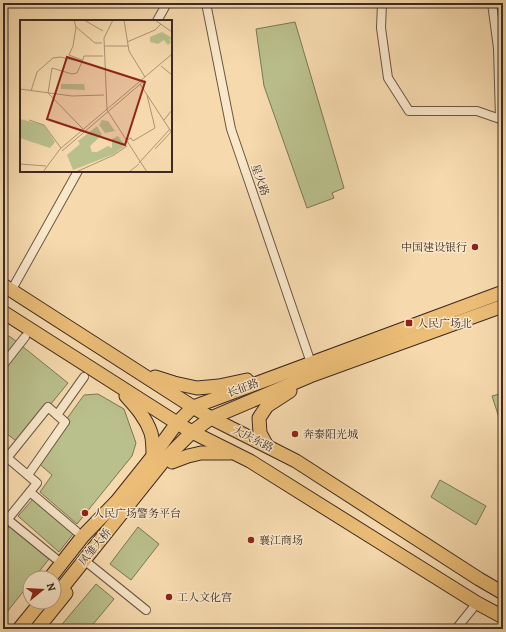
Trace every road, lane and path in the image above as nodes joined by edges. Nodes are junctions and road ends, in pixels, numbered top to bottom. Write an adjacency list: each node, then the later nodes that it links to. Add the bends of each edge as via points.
1 (167, 3): 5 (street)
2 (206, 3): 14 (street, 星火路, via 231,129)
3 (382, 3): 6 (street, via 381,28 388,78 409,111 477,111)
4 (492, 3): 6 (street, via 498,48)
5 (158, 20)
6 (502, 119)
7 (77, 172): 8 (street)
8 (7, 288): 16 (main road, 大庆东路)
9 (503, 292): 13 (main road, 长征路)
10 (503, 306): 17 (main road, 长征路)
11 (3, 312): 19 (main road, 大庆东路)
12 (25, 337): 15 (street)
13 (348, 350): 14 (main road, via 334,351); 20 (main road, 长征路)
14 (310, 360): 16 (main road, via 250,379 197,388)
15 (3, 365)
16 (138, 372): 20 (main road, 大庆东路)
17 (310, 376): 22 (main road, 长征路); 25 (main road, via 267,406 259,418 260,433)
18 (84, 377): 21 (street)
19 (114, 383): 23 (main road, 大庆东路); 28 (main road, via 145,419)
20 (193, 407): 22 (main road, 大庆东路); 23 (main road, 长征路)
21 (57, 414): 27 (street, via 48,407); 29 (street, via 65,422)
22 (211, 418): 24 (main road, 长征路); 25 (main road, 大庆东路)
23 (177, 423): 24 (main road, 大庆东路); 28 (main road, 长征路)
24 (189, 436): 26 (main road, 大庆东路); 28 (main road, 长征路)
25 (267, 446): 39 (main road, 大庆东路, via 296,461)
26 (234, 453): 28 (main road, via 201,453); 40 (main road, 大庆东路)
27 (5, 456): 29 (street)
28 (163, 459): 31 (main road, 长征路); 34 (main road, 凤雏大桥)
29 (28, 475): 30 (street, via 37,483)
30 (30, 492): 32 (street); 33 (street)
31 (117, 501): 34 (main road, 凤雏大桥); 36 (main road, 长征路, via 83,536)
32 (5, 522): 35 (street)
33 (76, 531)
34 (88, 555): 37 (main road, 凤雏大桥); 38 (main road, 凤雏大桥); 44 (street); 49 (main road)
35 (54, 558)
36 (56, 570)
37 (62, 579)
38 (62, 588)
39 (503, 593)
40 (477, 603): 45 (main road, 大庆东路); 50 (street)
41 (25, 610): 46 (main road)
42 (34, 610): 47 (main road)
43 (44, 610): 48 (main road)
44 (146, 610)
45 (503, 617)
46 (10, 629)
47 (19, 629)
48 (29, 629)
49 (37, 629)
50 (456, 629)

